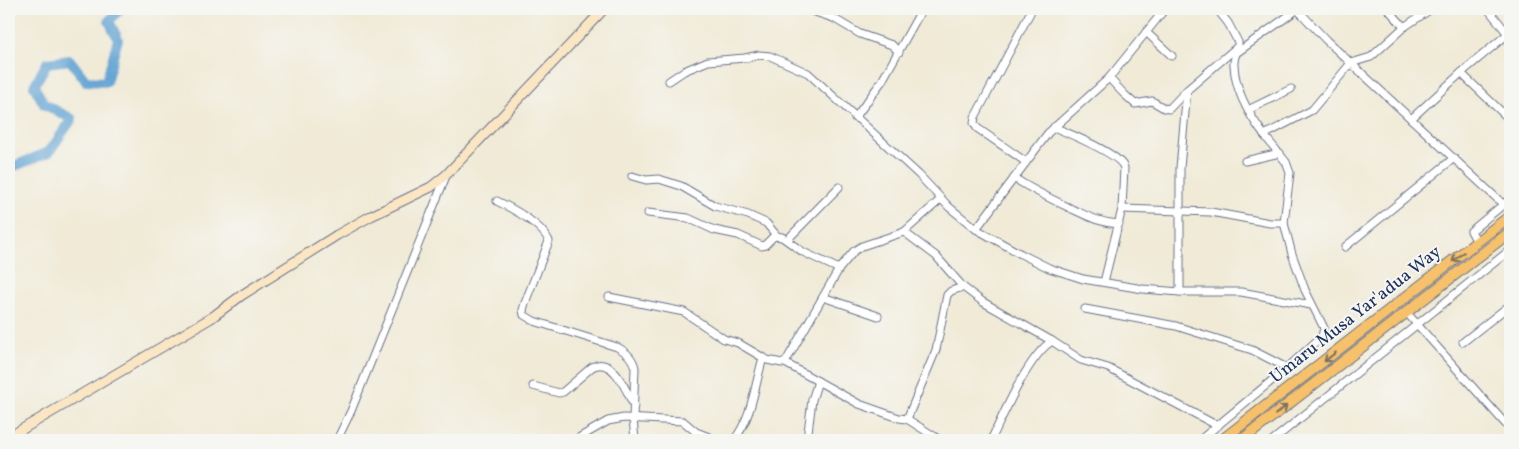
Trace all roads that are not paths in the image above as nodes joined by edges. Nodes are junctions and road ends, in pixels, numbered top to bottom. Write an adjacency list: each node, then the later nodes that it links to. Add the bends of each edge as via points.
1 (604, 9): 34 (street)
2 (806, 9): 15 (street, via 892,45)
3 (922, 9): 15 (street)
4 (1032, 9): 33 (street, via 974,123)
5 (1164, 9): 12 (street)
6 (1217, 9): 14 (street, via 1232,30)
7 (1297, 9): 16 (street); 18 (street)
8 (1388, 9): 11 (street)
9 (1431, 9): 11 (street)
10 (1488, 9): 13 (street)
11 (1404, 27): 18 (street, via 1371,56)
12 (1146, 32): 17 (street); 20 (street)
13 (1509, 33): 19 (street)
14 (1238, 46): 16 (street); 23 (street)
15 (898, 52): 25 (street)
16 (1235, 54): 24 (street, via 1238,87)
17 (1172, 56)
18 (1352, 63): 26 (street); 29 (street, via 1312,110)
19 (1461, 73): 26 (street); 27 (street)
20 (1109, 78): 23 (street, via 1135,104 1152,101 1167,109); 28 (street)
21 (670, 81): 25 (street, via 708,61 764,55 808,73)
22 (1291, 89): 24 (street)
23 (1187, 90): 43 (street)
24 (1248, 110): 29 (street)
25 (855, 118): 38 (street)
26 (1411, 119): 31 (street)
27 (1510, 120)
28 (1054, 127): 33 (street); 42 (street, via 1123,163)
29 (1264, 135): 30 (street)
30 (1280, 153): 32 (street); 46 (street, via 1290,173)
31 (1454, 158): 41 (street); 54 (street)
32 (1245, 161)
33 (1026, 162): 36 (street)
34 (446, 175): 80 (street, via 431,187 338,235 211,318); 81 (street)
35 (632, 176): 51 (street, via 681,186 715,206 766,223)
36 (1014, 178): 47 (street, via 1090,218); 48 (street)
37 (838, 187): 52 (street)
38 (941, 199): 48 (street); 49 (street)
39 (1510, 200): 41 (street)
40 (497, 201): 75 (street, via 534,224 549,241 525,303 524,315 623,350 635,368)
41 (1504, 205): 53 (street, via 1470,231)
42 (1122, 209): 43 (street); 47 (street)
43 (1180, 210): 46 (street); 59 (street)
44 (648, 213): 51 (street, via 688,218 762,246)
45 (1510, 216): 53 (main road, Umaru Musa Yar'adua Way)
46 (1284, 223): 62 (street)
47 (1119, 224): 57 (street)
48 (976, 228): 57 (street, via 1049,268)
49 (904, 232): 56 (street, via 862,246); 58 (street, via 936,256)
50 (1510, 232): 65 (main road, Umaru Musa Yar'adua Way)
51 (777, 236): 52 (street)
52 (787, 240): 56 (street, via 803,252)
53 (1477, 242): 90 (main road, Umaru Musa Yar'adua Way, one-way to 90)
54 (1345, 247)
55 (1510, 250): 67 (street)
56 (839, 269): 61 (street)
57 (1104, 282): 59 (street)
58 (963, 287): 68 (street); 77 (street, via 947,295 936,350)
59 (1180, 292): 62 (street, via 1241,292)
60 (609, 297): 70 (street, via 688,314 724,339 738,343)
61 (823, 297): 66 (street); 71 (street)
62 (1311, 305): 72 (street, via 1324,333)
63 (1510, 305): 69 (street)
64 (1085, 309): 72 (street, via 1176,326 1252,350)
65 (1407, 313): 67 (street); 91 (main road, Umaru Musa Yar'adua Way, one-way to 65)
66 (878, 316)
67 (1416, 325): 79 (street); 92 (street)
68 (1052, 341): 78 (street, via 1081,360 1108,368); 88 (street, via 1040,352 1023,378)
69 (1463, 342)
70 (763, 358): 71 (street); 85 (street, via 750,406)
71 (785, 363): 73 (street)
72 (1287, 368): 78 (street)
73 (818, 382): 77 (street, via 859,404); 86 (street, via 812,400)
74 (533, 386): 75 (street, via 563,392 592,367 602,364 623,383)
75 (634, 406): 76 (street)
76 (633, 419): 82 (street, via 608,421); 83 (street); 84 (street, via 683,421 696,432)
77 (908, 419): 87 (street)
78 (1218, 426): 89 (street)
79 (1510, 429)
80 (9, 437)
81 (337, 440)
82 (575, 440)
83 (635, 440)
84 (717, 440)
85 (734, 440)
86 (807, 440)
87 (940, 440)
88 (991, 440)
89 (1200, 440)
90 (1222, 440)
91 (1242, 440)
92 (1273, 440)

